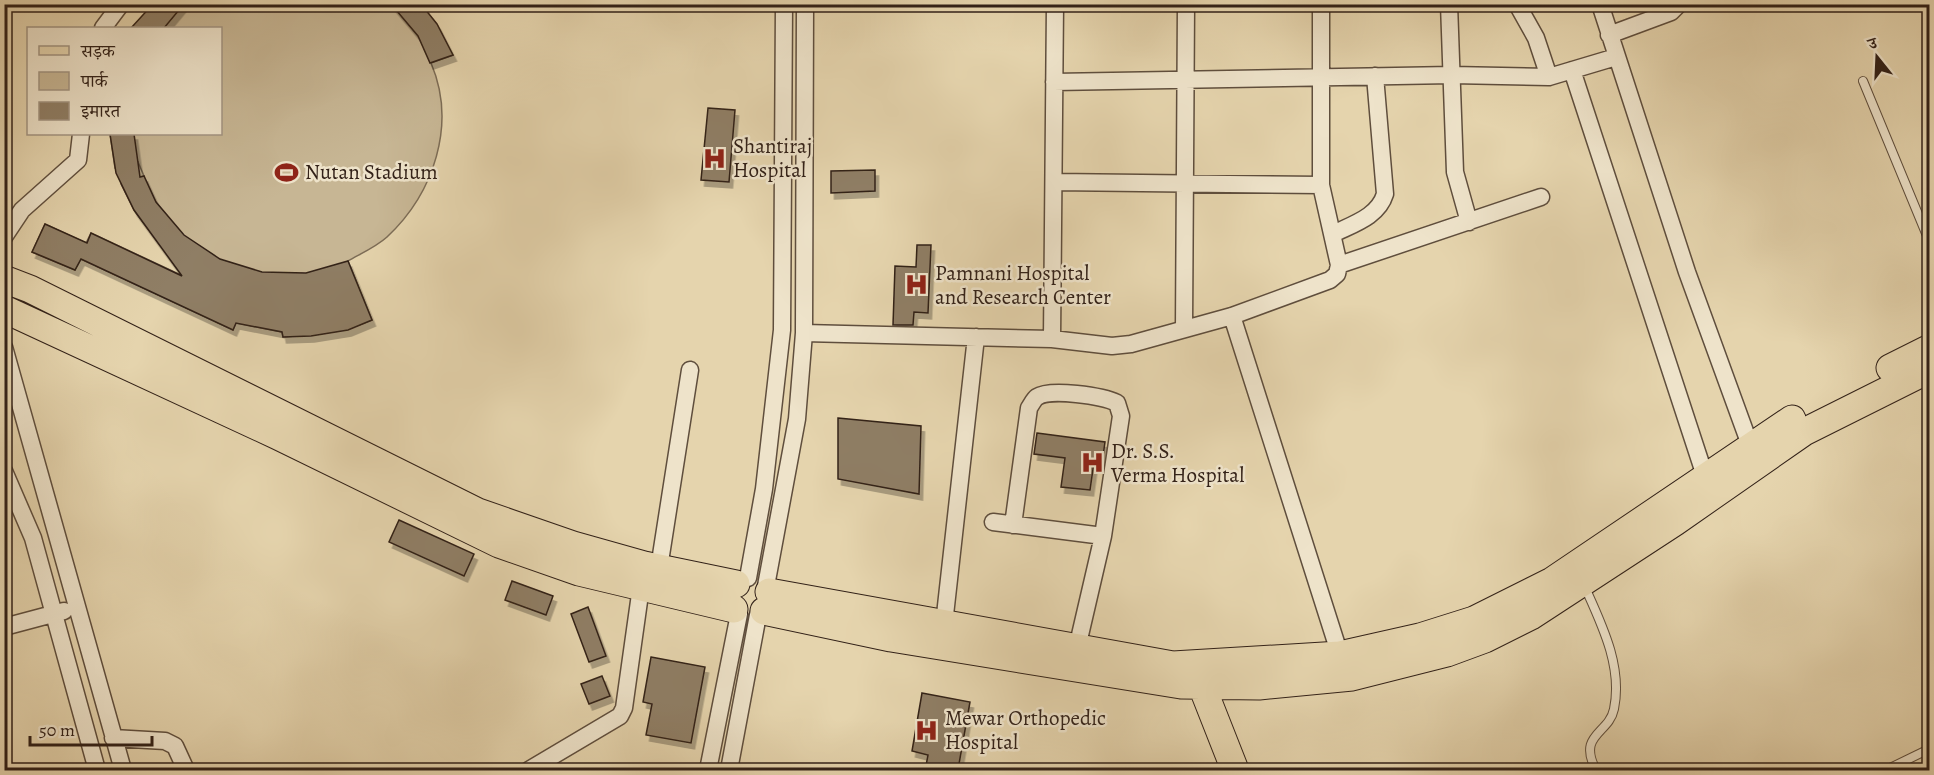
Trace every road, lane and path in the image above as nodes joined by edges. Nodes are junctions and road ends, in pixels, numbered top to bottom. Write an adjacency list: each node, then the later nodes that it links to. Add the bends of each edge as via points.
1 (121, 4): 11 (street)
2 (784, 4): 52 (street, via 782,330)
3 (805, 4): 36 (street)
4 (1055, 4): 21 (street)
5 (1186, 4): 19 (street)
6 (1321, 4): 17 (street)
7 (1449, 4): 15 (street)
8 (1517, 4): 18 (street, via 1536,38)
9 (1600, 4): 12 (street)
10 (1679, 4): 12 (street, via 1671,12)
11 (104, 27)
12 (1609, 36): 13 (street)
13 (1616, 57): 14 (street); 43 (street, via 1687,272)
14 (1572, 70): 18 (street); 45 (street)
15 (1452, 75): 16 (street); 18 (street); 27 (street, via 1455,172)
16 (1375, 76): 17 (street); 28 (street, via 1385,194 1382,206)
17 (1322, 77): 19 (street); 25 (street)
18 (1549, 77)
19 (1186, 80): 21 (street); 24 (street)
20 (1863, 81): 30 (lane)
21 (1054, 82): 23 (street)
22 (81, 135): 29 (street, via 78,160 22,210)
23 (1053, 182): 24 (street); 38 (street)
24 (1185, 183): 25 (street); 35 (street)
25 (1321, 185): 28 (street)
26 (1541, 197): 27 (street)
27 (1469, 222): 31 (street)
28 (1333, 234): 31 (street)
29 (4, 237)
30 (1929, 243)
31 (1340, 265): 34 (street, via 1330,280)
32 (4, 279): 49 (main road, via 478,512 573,545)
33 (4, 309): 51 (main road, via 499,544 579,572)
34 (1232, 316): 35 (street); 58 (street)
35 (1184, 328): 38 (street, via 1112,346)
36 (804, 333): 37 (street); 52 (street, via 797,419)
37 (976, 337): 38 (street); 55 (street)
38 (1052, 339)
39 (4, 347): 53 (street)
40 (1929, 348): 43 (main road, via 1800,414)
41 (1929, 369): 50 (main road, via 1804,432 1675,522)
42 (690, 370): 49 (street)
43 (1750, 445): 45 (main road)
44 (4, 471): 54 (street, via 33,538)
45 (1705, 476): 50 (main road)
46 (993, 522): 47 (street)
47 (1013, 525): 48 (street); 48 (street, via 1029,408 1036,397 1049,393 1107,398 1117,403 1121,416)
48 (1103, 536): 57 (street)
49 (659, 568): 52 (main road)
50 (1578, 574): 58 (main road, via 1552,581 1474,620); 59 (main road, via 1530,616 1447,653 1352,677 1259,686); 70 (lane, via 1608,638 1614,678 1614,709 1591,744)
51 (641, 587): 52 (main road); 65 (street, via 620,716)
52 (752, 599): 55 (main road); 59 (main road, via 891,638); 66 (street); 67 (street)
53 (76, 607): 54 (street); 60 (street)
54 (54, 615): 56 (street); 62 (street)
55 (944, 624): 57 (main road)
56 (4, 627)
57 (1077, 648): 59 (main road)
58 (1340, 655): 59 (main road)
59 (1187, 675): 68 (main road); 69 (main road)
60 (113, 738): 63 (street); 64 (street, via 165,741 175,746)
61 (1925, 751): 71 (lane)
62 (97, 771)
63 (123, 771)
64 (186, 771)
65 (529, 771)
66 (708, 771)
67 (729, 771)
68 (1215, 771)
69 (1235, 771)
70 (1596, 771)
71 (1886, 771)

